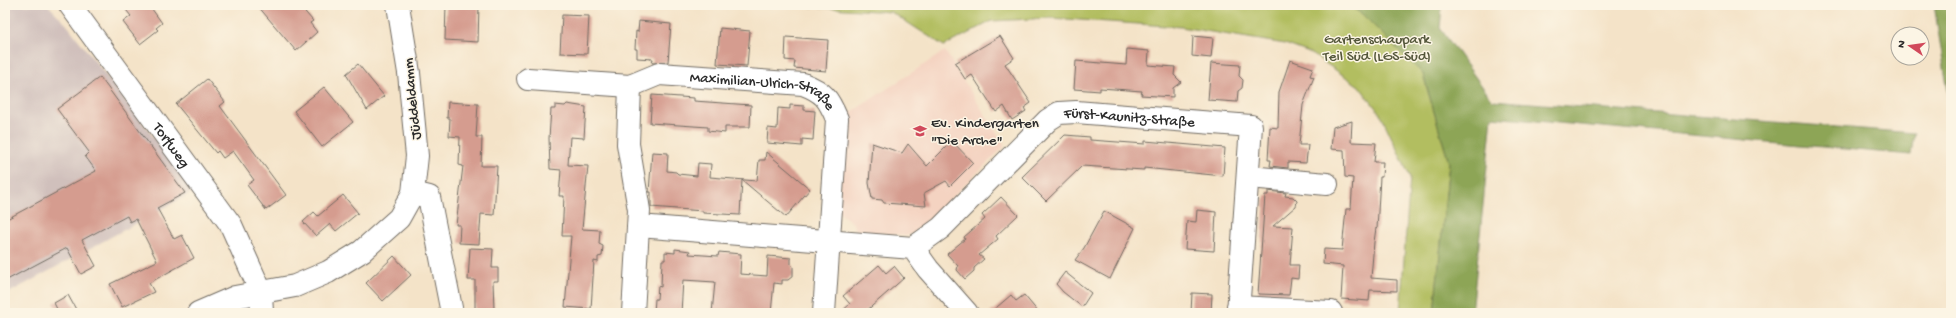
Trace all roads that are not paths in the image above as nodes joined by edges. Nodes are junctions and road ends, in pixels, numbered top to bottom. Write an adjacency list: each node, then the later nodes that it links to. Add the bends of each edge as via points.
1 (70, 5): 11 (street, Torfweg, via 231,225)
2 (398, 5): 7 (street, Jüddeldamm, via 409,73 417,156)
3 (528, 79): 4 (street, Maximilian-Ulrich-Straße)
4 (630, 86): 8 (street, via 628,144 639,210); 9 (street, Maximilian-Ulrich-Straße, via 659,74 803,84 818,90 830,104 836,119)
5 (1249, 177): 6 (street); 10 (street, Fürst-Kaunitz-Straße, via 1251,126 1076,112 1059,113 1048,120 941,228); 12 (street, Fürst-Kaunitz-Straße)
6 (1327, 184)
7 (413, 193): 11 (street, Jüddeldamm, via 400,218 362,251 328,272); 15 (street, via 429,197)
8 (639, 226): 9 (street); 16 (street)
9 (828, 241): 10 (street); 17 (street, Maximilian-Ulrich-Straße)
10 (913, 248): 18 (street)
11 (261, 303): 14 (street, via 236,297)
12 (1238, 310): 13 (street, Fürst-Kaunitz-Straße)
13 (1330, 312)
14 (198, 313)
15 (452, 313)
16 (633, 313)
17 (824, 313)
18 (967, 313)

